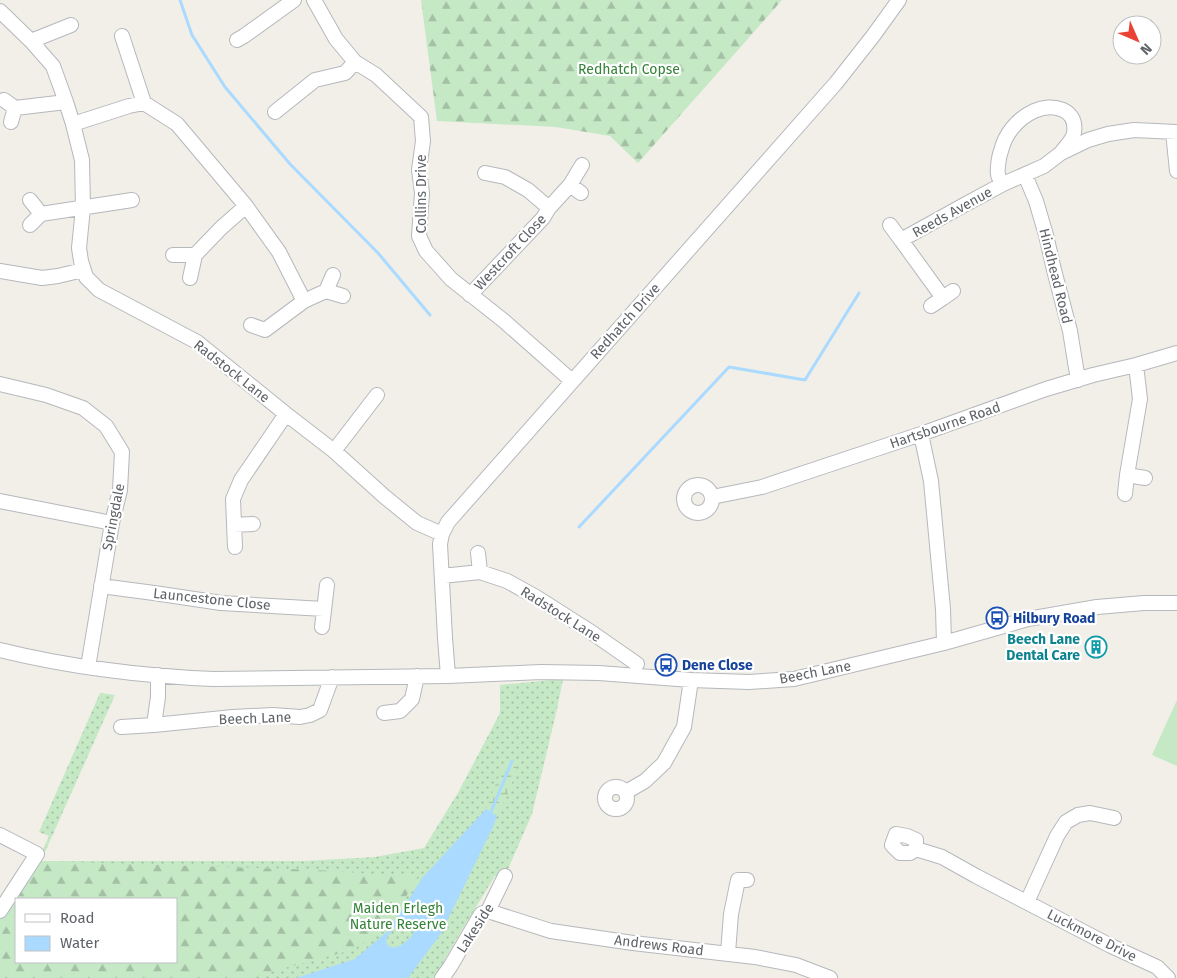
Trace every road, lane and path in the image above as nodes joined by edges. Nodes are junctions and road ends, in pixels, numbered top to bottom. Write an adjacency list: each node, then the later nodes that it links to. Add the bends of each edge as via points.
1 (294, 0): 6 (street)
2 (314, 0): 9 (street, Collins Drive, via 336,39)
3 (899, 0): 46 (street, Redhatch Drive, via 836,83)
4 (0, 11): 7 (street)
5 (71, 26): 7 (street)
6 (240, 35)
7 (31, 41): 10 (street, via 53,66)
8 (128, 42): 11 (street)
9 (355, 62): 12 (street, via 345,73 315,80); 38 (street, Collins Drive, via 376,75 422,117 419,236 426,251)
10 (66, 102): 13 (street, via 9,104); 14 (street)
11 (144, 103): 14 (street); 24 (street, via 178,124)
12 (274, 112)
13 (11, 122)
14 (74, 124): 25 (street, via 82,160)
15 (1175, 132): 16 (street, Reeds Avenue, via 1134,130 1108,134); 18 (street)
16 (1061, 153): 20 (street, Reeds Avenue); 21 (street, Reeds Avenue, via 1074,135 1071,117 1067,112 1051,107 1034,111 1012,128 1004,142 998,174)
17 (582, 165): 26 (street, Westcroft Close, via 575,189)
18 (1177, 171)
19 (485, 173): 26 (street, Westcroft Close, via 505,177 528,190)
20 (1024, 175): 21 (street, Reeds Avenue); 45 (street, Hindhead Road, via 1046,235 1070,331)
21 (1003, 184): 30 (street, Reeds Avenue)
22 (30, 200): 27 (street)
23 (132, 200): 25 (street)
24 (246, 206): 32 (street); 40 (street, via 279,252)
25 (83, 208): 27 (street); 33 (street, via 79,248)
26 (549, 208): 38 (street, Westcroft Close)
27 (41, 214): 28 (street)
28 (30, 225)
29 (890, 225): 30 (street, Reeds Avenue)
30 (901, 240): 41 (street, Reeds Avenue, via 948,294)
31 (172, 254): 32 (street)
32 (195, 255): 36 (street)
33 (83, 270): 34 (street, via 42,278); 49 (street, Radstock Lane, via 98,290 197,342)
34 (0, 272)
35 (333, 275): 37 (street)
36 (190, 278)
37 (326, 291): 39 (street); 40 (street)
38 (470, 295): 46 (street, Collins Drive)
39 (342, 296)
40 (304, 301): 42 (street, via 266,336)
41 (931, 306)
42 (251, 325)
43 (1177, 353): 44 (street, Hartsbourne Road)
44 (1136, 365): 45 (street, Hartsbourne Road); 52 (street, via 1140,399)
45 (1078, 380): 50 (street, Hartsbourne Road)
46 (572, 381): 60 (street, Redhatch Drive, via 453,515)
47 (0, 384): 57 (street, Springdale, via 83,408 106,426 122,452 120,490)
48 (377, 395): 51 (street)
49 (286, 414): 51 (street, Radstock Lane); 59 (street, via 233,499)
50 (921, 434): 55 (street, Hartsbourne Road, via 762,487); 70 (street, via 938,547)
51 (334, 450): 60 (street, Radstock Lane, via 417,523)
52 (1127, 475): 53 (street); 54 (street)
53 (1145, 478)
54 (1125, 494)
55 (712, 497)
56 (0, 501): 57 (street)
57 (112, 523): 66 (street, Springdale)
58 (253, 524): 59 (street)
59 (234, 525): 61 (street)
60 (442, 534): 64 (street, Redhatch Drive)
61 (235, 547)
62 (478, 553): 63 (street)
63 (480, 572): 64 (street, Radstock Lane); 72 (street, Radstock Lane, via 507,581 536,597)
64 (442, 576): 76 (street, Redhatch Drive)
65 (327, 585): 68 (street)
66 (101, 586): 68 (street, Launcestone Close, via 221,603); 73 (street, Springdale)
67 (1177, 603): 70 (street, Beech Lane, via 1097,607 1028,619)
68 (324, 609): 69 (street)
69 (322, 627)
70 (944, 643): 78 (street, Beech Lane, via 794,679 749,682)
71 (0, 650): 73 (street, Beech Lane)
72 (637, 664)
73 (88, 667): 74 (street, Beech Lane)
74 (158, 675): 77 (street, Beech Lane, via 214,679); 80 (street)
75 (417, 676): 76 (street, Beech Lane); 77 (street, Beech Lane); 79 (street, via 412,699 400,711)
76 (448, 676): 78 (street, Beech Lane, via 546,672)
77 (332, 678): 80 (street, Beech Lane, via 320,710 300,717 233,717)
78 (691, 680): 82 (street, via 684,727 664,763)
79 (384, 713)
80 (154, 725): 81 (street, Beech Lane)
81 (121, 728)
82 (626, 792)
83 (1114, 818): 88 (street, via 1090,813 1066,822)
84 (0, 835): 89 (street, via 37,854)
85 (916, 849): 88 (street, Luckmore Drive, via 942,857)
86 (505, 876): 90 (street, Lakeside)
87 (737, 880): 91 (street)
88 (1027, 902): 92 (street, Luckmore Drive)
89 (0, 911)
90 (488, 911): 91 (street, Andrews Road, via 551,931); 94 (street, Lakeside, via 481,914)
91 (728, 953): 95 (street, Andrews Road, via 796,965)
92 (1157, 967): 93 (street, Luckmore Drive); 96 (street, Luckmore Drive)
93 (1177, 971)
94 (442, 978)
95 (830, 978)
96 (1168, 978)

